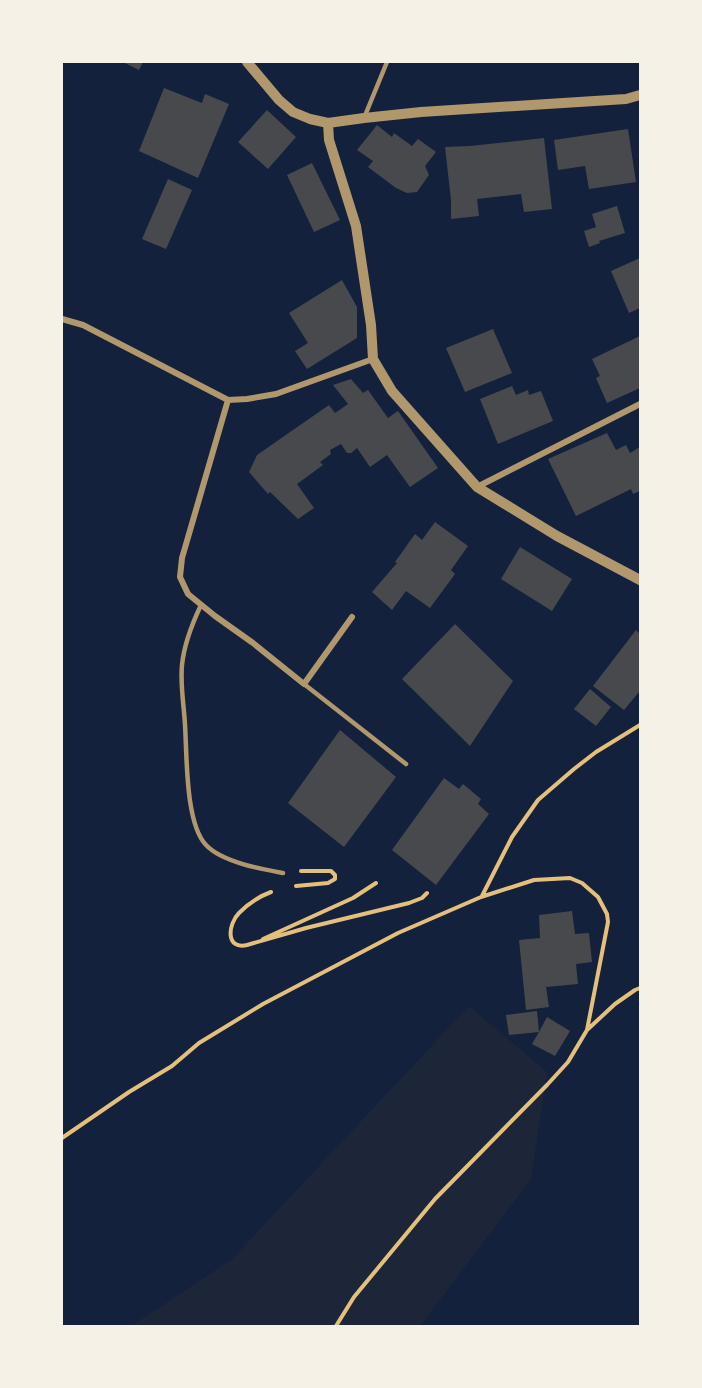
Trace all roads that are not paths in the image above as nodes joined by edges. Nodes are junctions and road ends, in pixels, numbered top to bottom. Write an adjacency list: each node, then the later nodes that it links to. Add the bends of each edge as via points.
1 (247, 62): 5 (street, via 293,112)
2 (387, 62): 4 (lane)
3 (640, 95): 4 (street)
4 (364, 117): 5 (street)
5 (327, 123): 7 (street, via 356,226)
6 (62, 319): 8 (street, via 83,325)
7 (373, 359): 8 (street, via 276,394); 10 (street, via 392,391)
8 (228, 400): 12 (street, via 182,558 180,577 188,594)
9 (640, 404): 10 (street)
10 (477, 487): 11 (street)
11 (640, 580)
12 (201, 605): 14 (street); 16 (lane, via 187,637 182,665 186,767 195,822 207,847 239,862)
13 (352, 617): 14 (street)
14 (304, 684): 15 (lane)
15 (406, 764)
16 (283, 873)

